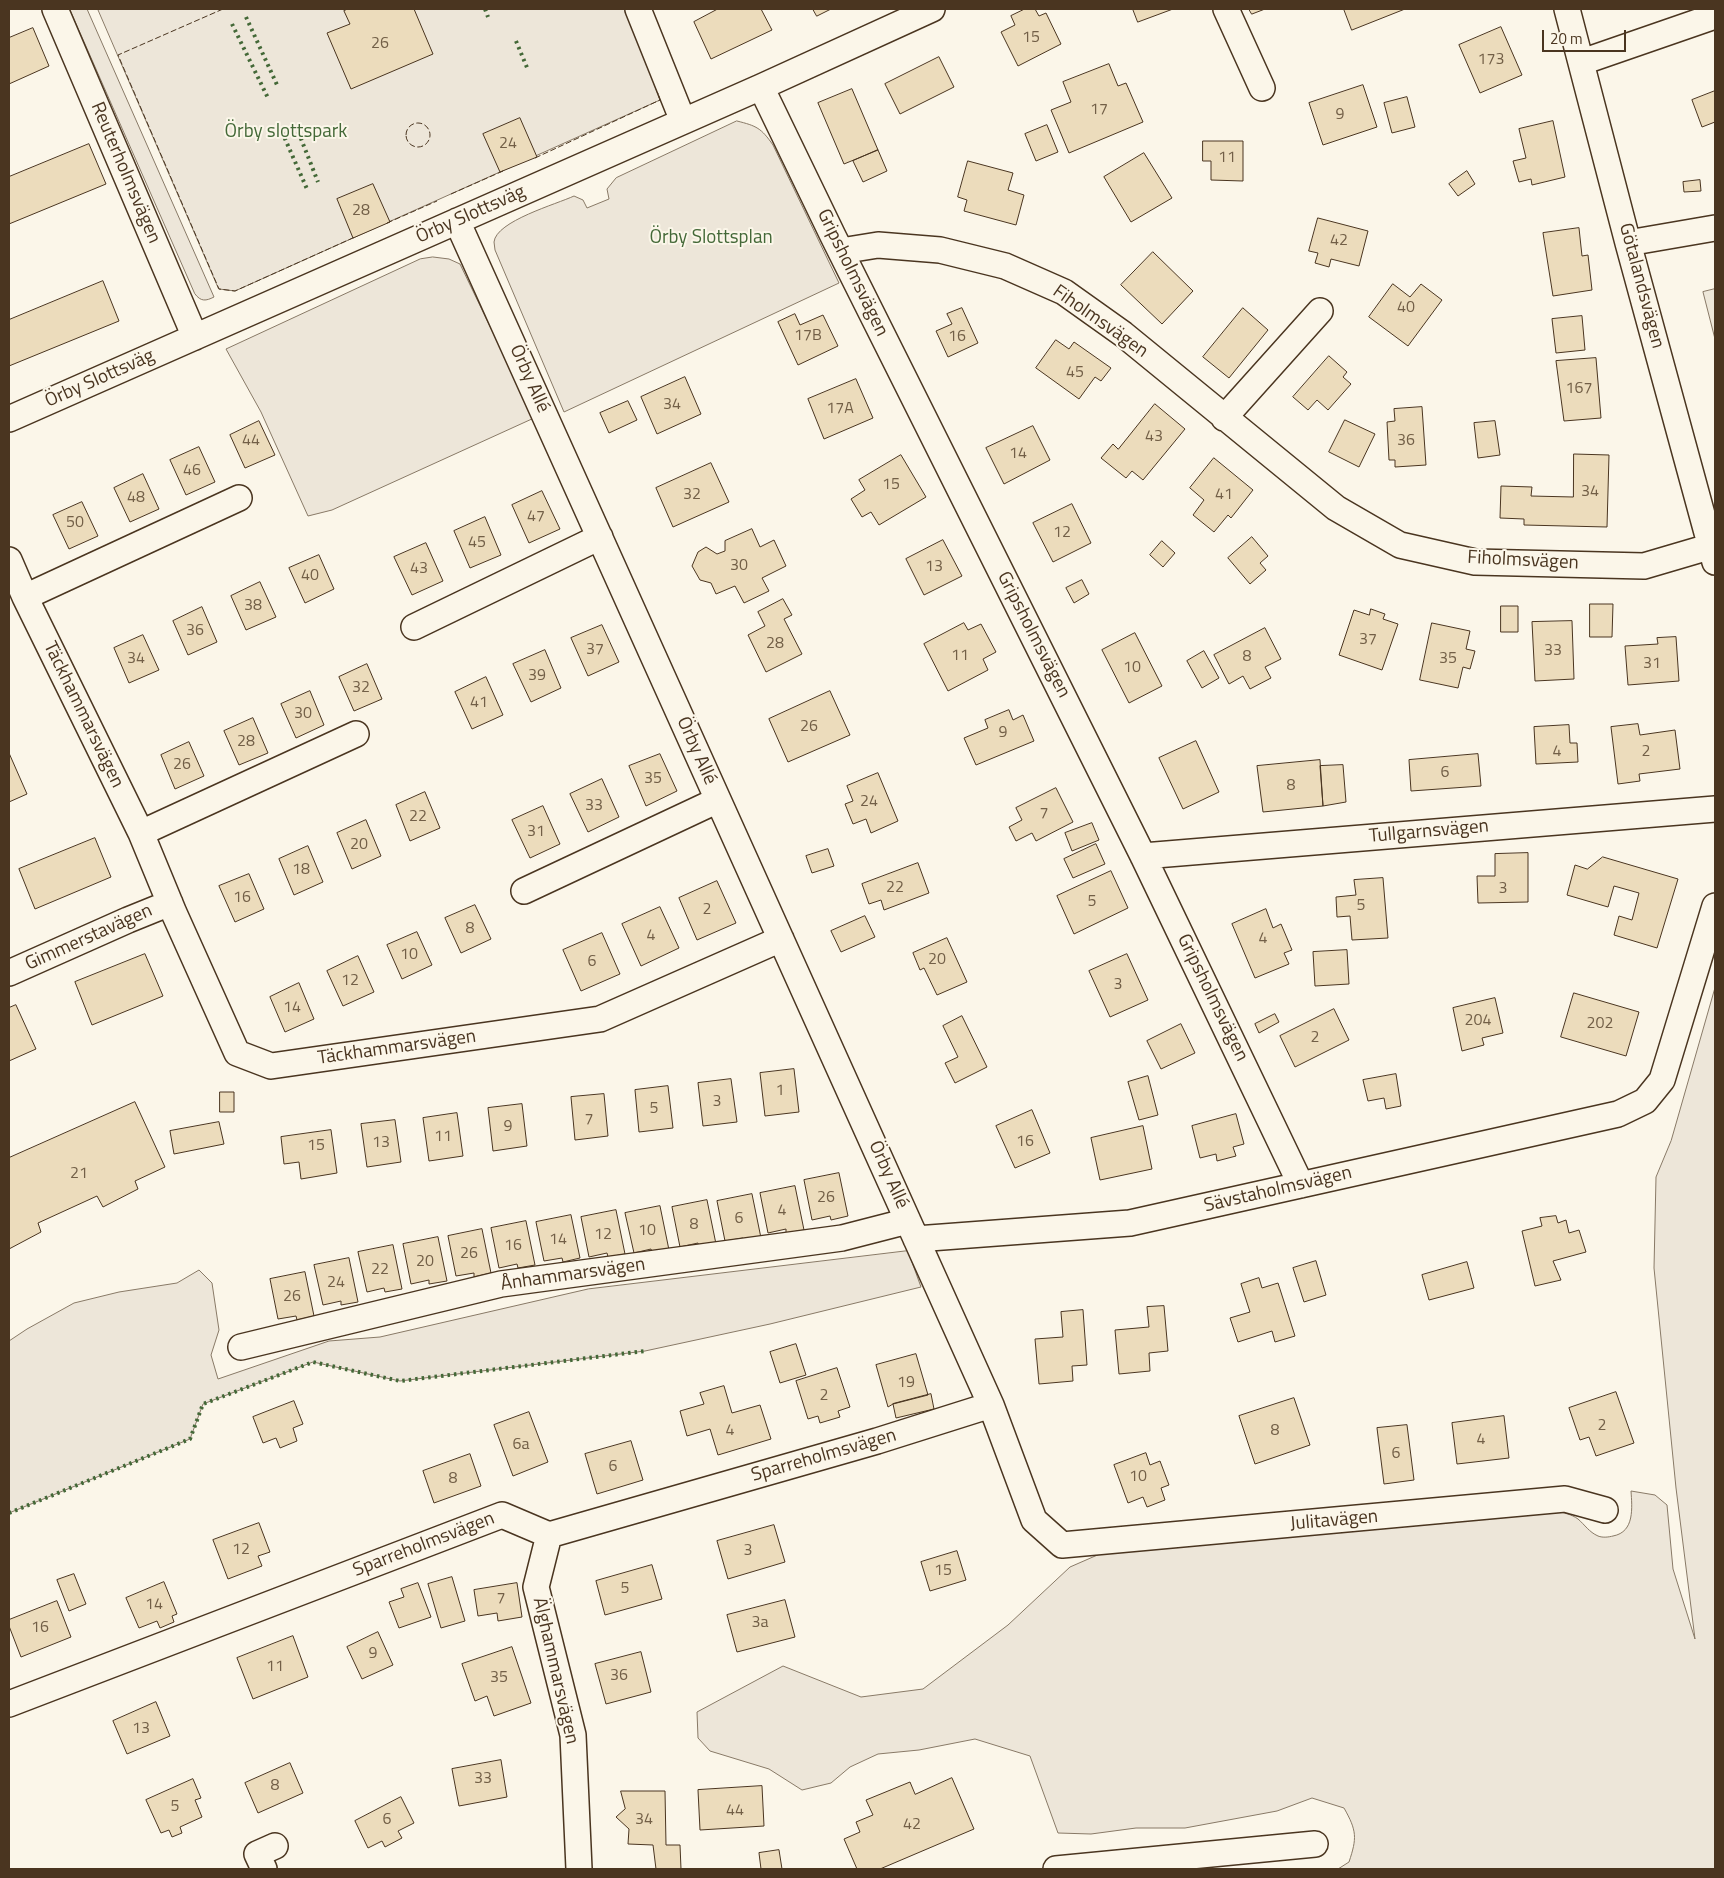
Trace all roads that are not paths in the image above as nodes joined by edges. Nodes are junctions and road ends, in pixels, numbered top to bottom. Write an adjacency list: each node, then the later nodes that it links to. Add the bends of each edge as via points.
1 (54, 9): 16 (street, Reuterholmsvägen)
2 (638, 9): 10 (street)
3 (932, 9): 8 (street, Örby Slottsväg)
4 (1226, 9): 9 (street)
5 (1567, 9): 7 (street, Götalandsvägen)
6 (1715, 16): 7 (street)
7 (1582, 62): 13 (street, Götalandsvägen)
8 (762, 87): 10 (street, Örby Slottsväg); 14 (street, Gripsholmsvägen)
9 (1262, 88)
10 (683, 121): 11 (street, Örby Slottsväg)
11 (457, 221): 16 (street, Örby Slottsväg); 20 (street, Örby Allé)
12 (1715, 228): 13 (street)
13 (1628, 242): 21 (street, Götalandsvägen)
14 (841, 251): 17 (street, Fiholmsvägen, via 878,245 940,250 1005,266 1064,292 1124,334); 29 (street, Gripsholmsvägen)
15 (1320, 310): 17 (street)
16 (195, 337): 18 (street, Örby Slottsväg)
17 (1224, 418): 21 (street, Fiholmsvägen, via 1336,508 1400,545 1475,562 1644,566)
18 (9, 419)
19 (239, 498): 23 (street)
20 (600, 537): 24 (street); 26 (street, Örby Allé)
21 (1714, 555)
22 (9, 560): 23 (street, Täckhammarsvägen)
23 (24, 597): 28 (street, Täckhammarsvägen)
24 (414, 627)
25 (356, 734): 28 (street)
26 (718, 800): 30 (street, Örby Allé); 33 (street, Örby Allé)
27 (1715, 809): 29 (street, Tullgarnsvägen)
28 (141, 833): 31 (street, Täckhammarsvägen)
29 (1143, 856): 35 (street, Gripsholmsvägen)
30 (524, 892)
31 (170, 903): 33 (street, Täckhammarsvägen, via 237,1053 271,1066 600,1018); 34 (street, Gimmerstavägen)
32 (1715, 906): 35 (street, Sävstaholmsvägen, via 1662,1080 1645,1101 1618,1114)
33 (781, 939): 36 (street, Örby Allé)
34 (9, 973)
35 (1301, 1185): 36 (street, Sävstaholmsvägen, via 1130,1223)
36 (912, 1230): 37 (street, Ånhammarsvägen, via 501,1284); 38 (street, Örby Allé)
37 (241, 1347)
38 (992, 1406): 40 (street, Sparreholmsvägen); 41 (street, Örby Allé, via 1034,1520)
39 (1605, 1510): 41 (street, Julitavägen, via 1565,1499)
40 (549, 1534): 42 (street, Sparreholmsvägen, via 502,1515); 46 (street, Älghammarsvägen, via 536,1587 573,1735)
41 (1062, 1545)
42 (9, 1704)
43 (1315, 1844): 47 (street)
44 (275, 1846): 45 (street, via 257,1854)
45 (264, 1869)
46 (579, 1869)
47 (1056, 1869)

